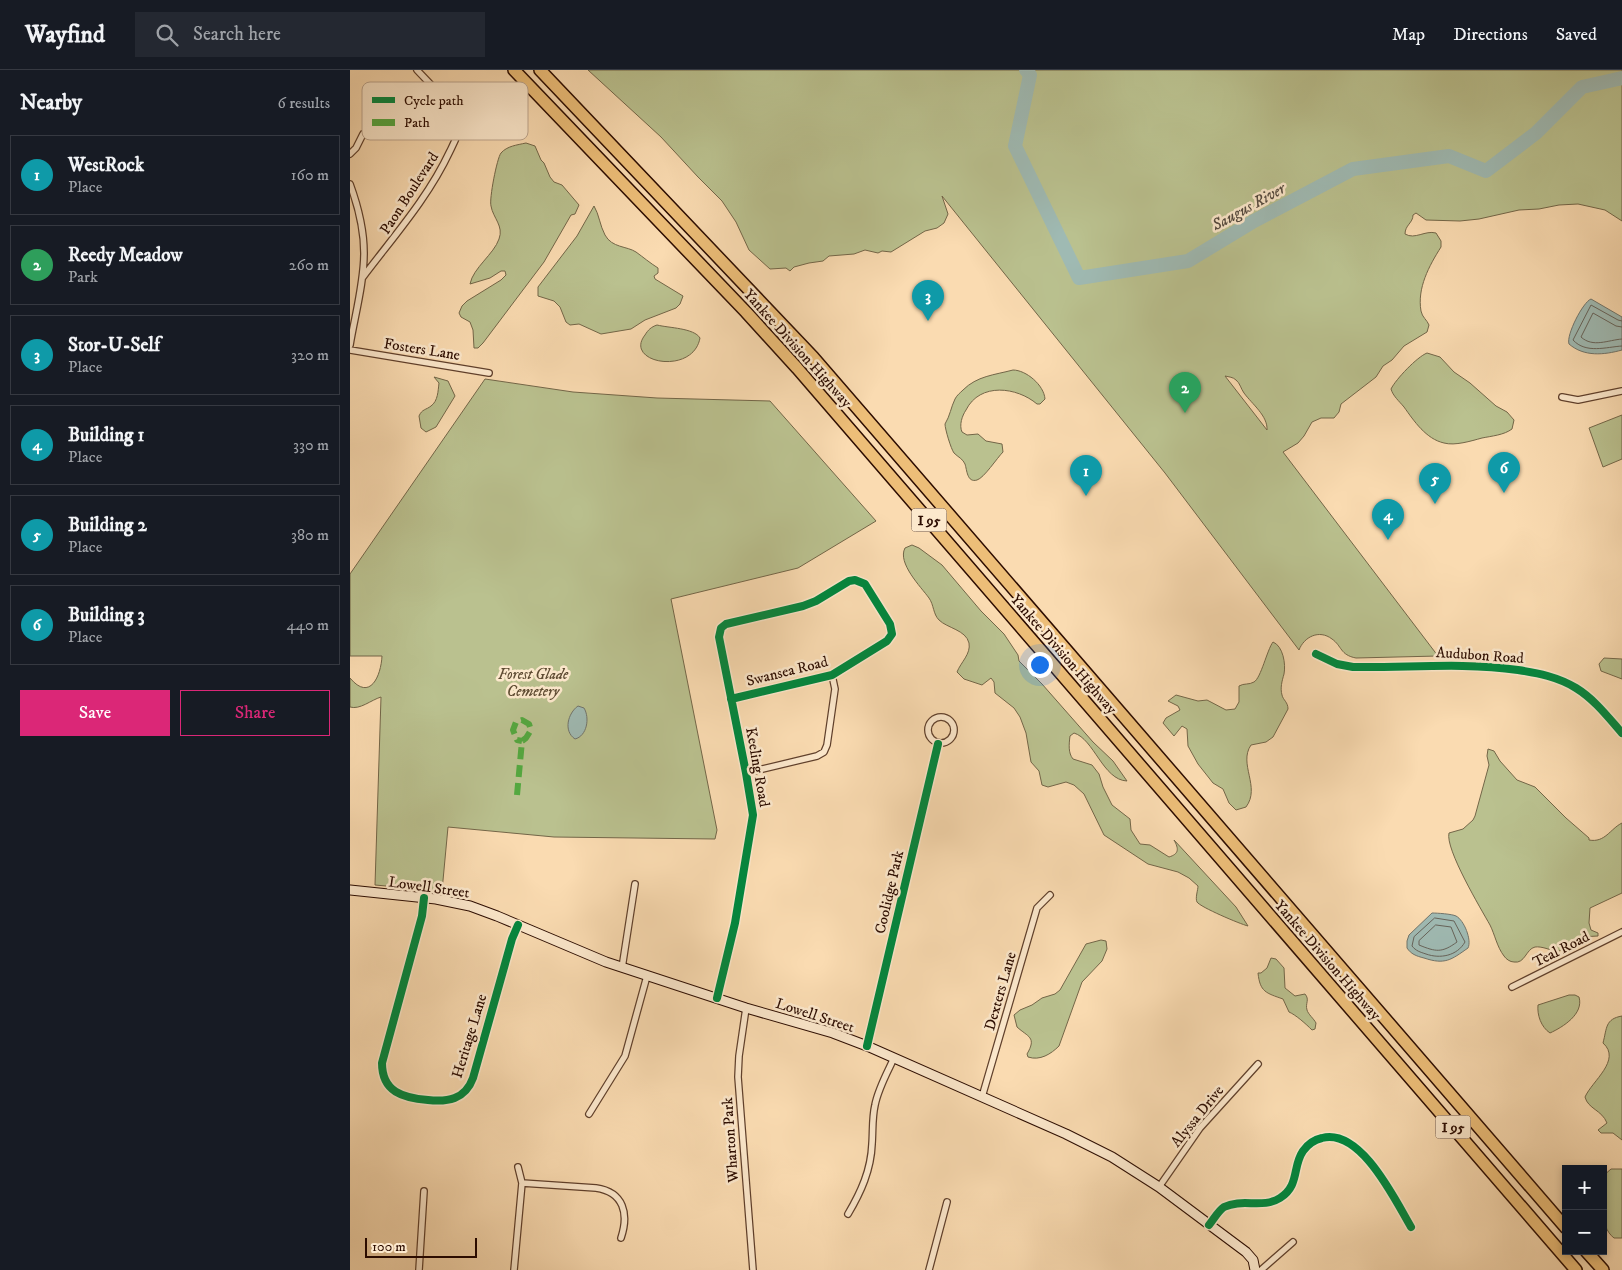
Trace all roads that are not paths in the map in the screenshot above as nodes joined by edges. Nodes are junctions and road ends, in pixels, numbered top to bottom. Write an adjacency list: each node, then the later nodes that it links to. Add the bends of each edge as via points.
1 (417, 70): 4 (street, Paon Boulevard)
2 (514, 70): 5 (highway, Yankee Division Highway / I 95)
3 (540, 70): 46 (highway, Yankee Division Highway / I 95, via 813,357)
4 (428, 82)
5 (525, 82)
6 (528, 85): 58 (highway, Yankee Division Highway / I 95, via 797,368)
7 (362, 136): 9 (street)
8 (454, 140): 11 (street, Paon Boulevard, via 430,187)
9 (350, 154)
10 (350, 184): 11 (street, Paon Boulevard, via 364,242)
11 (363, 277): 12 (street, Paon Boulevard)
12 (350, 345)
13 (350, 350): 14 (street, Fosters Lane)
14 (489, 373)
15 (1622, 391): 16 (street, via 1578,400)
16 (1562, 396)
17 (857, 580): 19 (street, Swansea Road, via 866,586 891,626 892,634 886,642); 20 (street, Keeling Road, via 849,581 803,606 728,623 720,628)
18 (1316, 654): 21 (street, Audubon Road, via 1353,667 1467,665 1543,674 1584,693)
19 (832, 675): 20 (street, Swansea Road); 23 (street, via 835,690 824,752)
20 (731, 699): 23 (street, Keeling Road)
21 (1622, 733)
22 (938, 744): 22 (street, via 948,742 954,733 952,723 943,717 933,719 928,728 929,738); 35 (street, Coolidge Park)
23 (746, 773): 33 (street, Keeling Road, via 752,819 735,923)
24 (635, 884): 30 (street)
25 (350, 890): 27 (main road, Lowell Street)
26 (1050, 895): 38 (street, Dexters Lane, via 1037,908)
27 (424, 898): 28 (main road, Lowell Street, via 470,906); 28 (street, Heritage Lane, via 422,918 382,1063 388,1084 407,1098 447,1101 460,1096 468,1088)
28 (518, 925): 30 (main road, Lowell Street)
29 (1622, 932): 32 (street, Teal Road)
30 (622, 968): 31 (main road, Lowell Street)
31 (646, 976): 33 (main road, Lowell Street); 39 (street, via 625,1056)
32 (1512, 987)
33 (717, 998): 34 (main road, Lowell Street)
34 (746, 1008): 35 (main road, Lowell Street, via 828,1031); 54 (street, Wharton Park, via 738,1077)
35 (867, 1046): 36 (main road, Lowell Street)
36 (894, 1058): 38 (main road, Lowell Street); 45 (street, via 874,1107 872,1151 867,1173)
37 (1258, 1064): 42 (street, Alyssa Drive, via 1200,1128)
38 (982, 1097): 42 (main road, Lowell Street, via 1093,1147)
39 (589, 1114)
40 (518, 1167): 41 (street)
41 (522, 1183): 49 (street, via 608,1191 624,1209 625,1222); 53 (street)
42 (1159, 1188): 47 (main road, Lowell Street)
43 (424, 1191): 52 (street)
44 (948, 1202): 55 (street)
45 (848, 1214)
46 (1562, 1223)
47 (1209, 1224): 48 (street, via 1227,1206 1266,1203 1280,1198 1295,1180 1304,1150 1311,1142 1329,1137 1347,1141 1362,1154 1383,1180); 56 (main road, Lowell Street, via 1250,1255)
48 (1411, 1227)
49 (620, 1238)
50 (1293, 1242): 57 (street)
51 (1590, 1255): 59 (highway)
52 (419, 1270)
53 (514, 1270)
54 (753, 1270)
55 (928, 1270)
56 (1255, 1270)
57 (1261, 1270)
58 (1576, 1270)
59 (1603, 1270)

